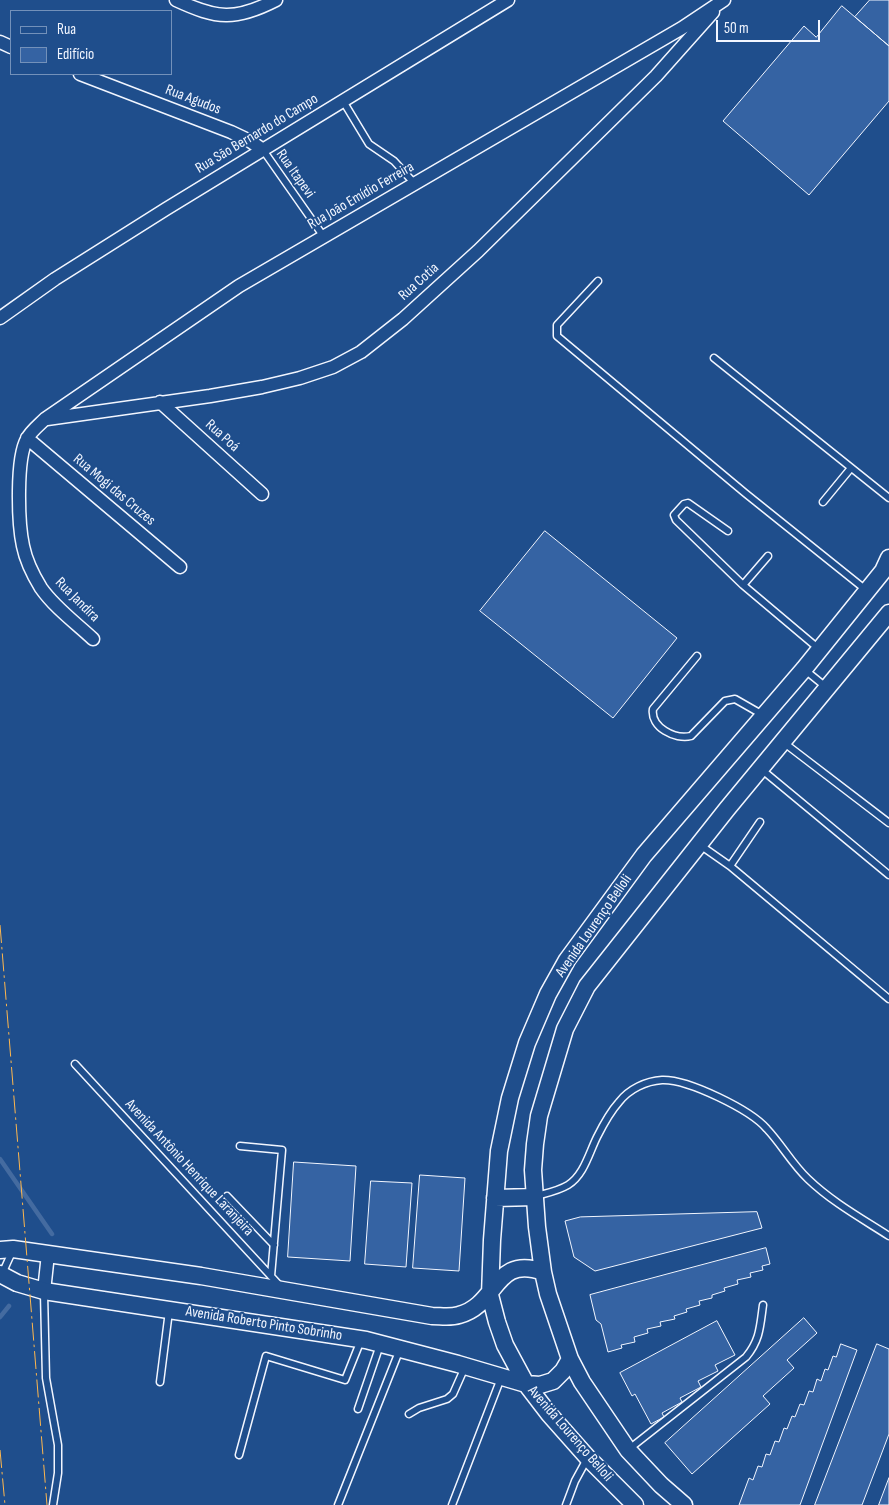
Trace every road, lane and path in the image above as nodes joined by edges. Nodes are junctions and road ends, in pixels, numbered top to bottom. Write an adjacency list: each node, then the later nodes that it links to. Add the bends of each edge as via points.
1 (176, 0): 2 (street, via 200,11 235,15)
2 (276, 0)
3 (508, 0): 6 (street, Rua São Bernardo do Campo)
4 (724, 0): 8 (street, Rua João Emídio Ferreira, via 682,28); 13 (street, Rua Cotia, via 656,76 520,211 403,319 361,352 300,378 210,396)
5 (83, 75): 7 (street, Rua Agudos, via 231,132)
6 (343, 101): 7 (street, Rua São Bernardo do Campo); 8 (lane, via 370,144)
7 (263, 150): 9 (lane, Rua Itapevi); 11 (street, Rua São Bernardo do Campo, via 25,299)
8 (415, 184): 9 (street, Rua João Emídio Ferreira)
9 (324, 237): 14 (street, Rua João Emídio Ferreira, via 240,286)
10 (598, 281): 25 (lane, via 557,325 558,336)
11 (0, 318)
12 (714, 358): 16 (lane)
13 (160, 402): 14 (street, Rua Cotia); 17 (street, Rua Poá)
14 (45, 419): 15 (street, Rua João Emídio Ferreira)
15 (27, 438): 23 (street, Rua Mogi das Cruzes); 27 (street, Rua Jandira, via 22,454 20,492 22,545 42,589)
16 (851, 468): 18 (lane); 19 (lane)
17 (262, 494)
18 (889, 498)
19 (824, 502)
20 (728, 531): 24 (lane, via 688,503 674,515)
21 (768, 556): 24 (lane)
22 (889, 558): 25 (street, Avenida Lourenço Belloli)
23 (180, 567)
24 (743, 585): 28 (lane)
25 (867, 591): 28 (street, Avenida Lourenço Belloli)
26 (889, 613): 31 (street, Avenida Lourenço Belloli)
27 (93, 639)
28 (820, 650): 30 (street, Avenida Lourenço Belloli)
29 (697, 656): 32 (lane, via 653,709 655,723 674,736 685,738 731,699)
30 (804, 669): 31 (lane); 32 (street, Avenida Lourenço Belloli)
31 (827, 688): 33 (street, Avenida Lourenço Belloli)
32 (764, 716): 45 (street, Avenida Lourenço Belloli, via 644,855 567,960 548,994 527,1043 510,1098 499,1150)
33 (784, 742): 34 (street, Avenida Lourenço Belloli); 36 (lane)
34 (760, 769): 37 (street, Avenida Lourenço Belloli); 39 (lane)
35 (760, 822): 38 (lane)
36 (889, 823)
37 (699, 844): 38 (lane); 44 (street, Avenida Lourenço Belloli, via 587,986 565,1029 539,1116 534,1152)
38 (730, 866): 40 (lane)
39 (889, 875)
40 (889, 999)
41 (75, 1064): 52 (lane, Avenida Antônio Henrique Laranjeira)
42 (240, 1146): 47 (lane, via 282,1150)
43 (227, 1196): 47 (lane)
44 (534, 1196): 45 (street); 46 (lane, via 569,1184 579,1174 620,1100 632,1090 662,1080 688,1085 753,1116 808,1179); 50 (street, Avenida Lourenço Belloli)
45 (495, 1198): 55 (street, Avenida Lourenço Belloli)
46 (889, 1236)
47 (274, 1245): 52 (lane)
48 (7, 1250): 49 (street); 51 (lane)
49 (48, 1254): 53 (street); 54 (street)
50 (543, 1272): 55 (street, via 516,1268 497,1283); 61 (street, Avenida Lourenço Belloli)
51 (0, 1276): 54 (street, Avenida Roberto Pinto Sobrinho)
52 (272, 1276): 53 (lane, Avenida Antônio Henrique Laranjeira)
53 (284, 1289): 55 (street, via 447,1317 473,1309)
54 (44, 1291): 57 (street, Avenida Roberto Pinto Sobrinho); 71 (lane, via 46,1378 58,1445)
55 (490, 1295): 65 (street, Avenida Lourenço Belloli, via 505,1345)
56 (763, 1305): 68 (lane, via 759,1334 746,1358)
57 (169, 1310): 58 (street, Avenida Roberto Pinto Sobrinho); 64 (lane)
58 (361, 1339): 59 (street, Avenida Roberto Pinto Sobrinho); 69 (lane, via 345,1380 266,1356)
59 (380, 1344): 60 (street, Avenida Roberto Pinto Sobrinho); 66 (lane)
60 (400, 1348): 62 (street, Avenida Roberto Pinto Sobrinho); 72 (lane)
61 (570, 1359): 65 (street, Avenida Roberto Pinto Sobrinho, via 553,1381 540,1385); 68 (street, Avenida Lourenço Belloli)
62 (466, 1366): 63 (street, Avenida Roberto Pinto Sobrinho); 67 (lane, via 454,1394)
63 (501, 1378): 65 (street, Avenida Roberto Pinto Sobrinho); 73 (lane)
64 (160, 1382)
65 (526, 1384): 70 (street, Avenida Lourenço Belloli)
66 (358, 1408)
67 (409, 1414)
68 (628, 1450): 76 (street, Avenida Lourenço Belloli)
69 (239, 1455)
70 (588, 1458): 74 (lane); 75 (street, Avenida Lourenço Belloli)
71 (53, 1505)
72 (338, 1505)
73 (452, 1505)
74 (566, 1505)
75 (636, 1505)
76 (684, 1505)

